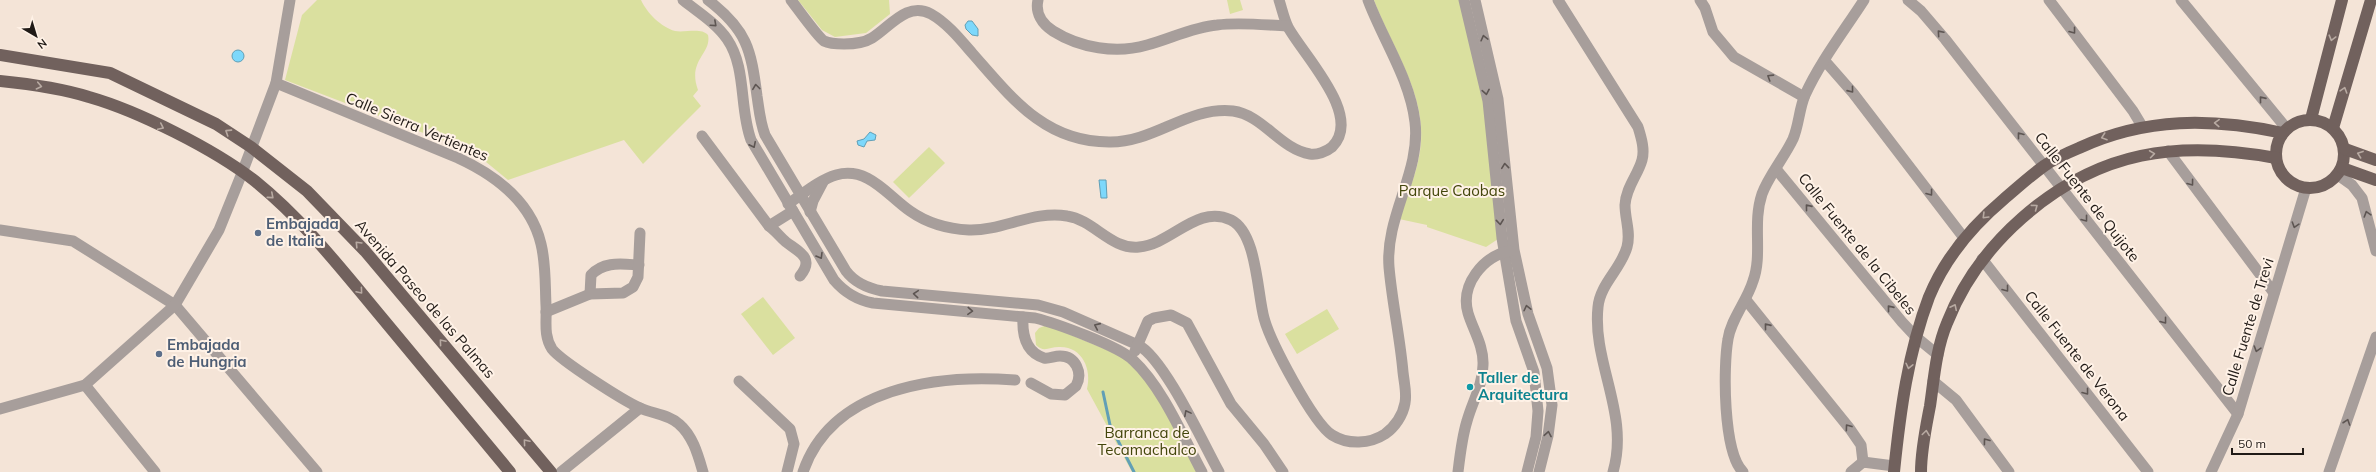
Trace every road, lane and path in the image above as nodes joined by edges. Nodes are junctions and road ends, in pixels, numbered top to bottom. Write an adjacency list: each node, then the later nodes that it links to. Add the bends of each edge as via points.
1 (290, 0): 23 (street)
2 (683, 0): 45 (street, one-way to 45, via 715,25 732,47 738,61 748,132 755,149)
3 (708, 0): 39 (street, one-way to 3, via 762,127 752,58 745,40 733,22)
4 (791, 0): 19 (street, via 824,40 839,44 871,40 904,13 928,12 957,36 1027,113 1050,128 1076,138 1110,142 1133,140 1194,114 1216,110 1236,111 1251,117 1298,151 1312,155 1327,151 1337,142 1342,129 1340,113 1332,93)
5 (1038, 0): 19 (street, via 1038,14 1050,29 1067,39 1103,49 1140,47 1216,25)
6 (1279, 0): 19 (street)
7 (1368, 0): 40 (street, via 1410,96 1416,131 1412,162 1391,228 1388,257 1402,359 1405,403 1395,425 1376,439 1362,442 1346,441 1321,425 1273,341 1264,319 1249,244 1244,232 1233,222 1222,217 1207,216 1150,244 1132,248 1112,240 1086,221 1061,215 1041,216 981,230 945,226 910,211 870,178 839,174)
8 (1464, 0): 18 (street)
9 (1475, 0): 18 (street)
10 (1558, 0): 93 (street, via 1638,127 1643,143 1642,160 1628,188 1625,205 1630,234 1627,248 1619,266 1604,288 1598,306 1598,339 1615,406 1617,435)
11 (1700, 0): 24 (street, one-way to 11, via 1734,57 1713,32)
12 (1864, 0): 21 (street)
13 (1908, 0): 35 (street, Calle Fuente de Quijote, one-way to 13, via 1945,39)
14 (2049, 0): 26 (street, one-way to 26)
15 (2181, 0): 28 (street, one-way to 15)
16 (2342, 0): 25 (main road, one-way to 25)
17 (2371, 0): 27 (main road, one-way to 17)
18 (1473, 13): 51 (street, via 1498,100)
19 (1288, 26)
20 (0, 55): 30 (main road, Avenida Paseo de las Palmas, one-way to 20, via 216,124 110,73)
21 (1825, 61): 24 (street); 50 (street, one-way to 50, via 1853,93)
22 (0, 81): 38 (main road, one-way to 38, via 33,84 89,97 163,127)
23 (276, 83): 30 (street); 62 (street, Calle Sierra Vertientes, via 458,158 484,170 506,187 524,207 541,243)
24 (1804, 97): 36 (street, via 1798,126)
25 (2311, 119): 27 (main road, via 2323,121); 28 (main road, via 2302,120)
26 (2142, 126): 28 (main road, one-way to 26, via 2242,124); 35 (main road, one-way to 35, via 2095,140)
27 (2333, 128): 31 (main road, via 2341,137)
28 (2285, 131): 33 (main road, via 2279,140)
29 (702, 136): 47 (street)
30 (251, 147): 38 (street); 82 (main road, Avenida Paseo de las Palmas, one-way to 30, via 365,251 307,191)
31 (2345, 149): 34 (main road, one-way to 31); 37 (main road)
32 (2168, 151): 33 (main road, via 2213,150); 42 (main road, one-way to 32, via 2109,164); 56 (street, one-way to 56)
33 (2276, 158): 43 (main road, via 2283,175)
34 (2376, 160)
35 (2044, 166): 42 (street, Calle Fuente de Quijote); 50 (main road, one-way to 50, via 1989,212)
36 (1776, 169): 59 (street, via 1762,195 1757,214 1756,266 1754,280); 64 (street, Calle Fuente de la Cibeles, one-way to 36)
37 (2340, 171): 41 (main road); 43 (main road, via 2324,185); 52 (street, one-way to 37, via 2362,198)
38 (242, 173): 60 (street, via 219,230); 81 (main road, one-way to 81, via 283,205 320,244)
39 (790, 177): 40 (street, via 800,182); 44 (street)
40 (824, 180): 44 (street); 46 (street)
41 (2376, 180)
42 (2061, 188): 53 (main road, one-way to 42, via 2008,230); 76 (street, Calle Fuente de Quijote, one-way to 76)
43 (2306, 188): 56 (street, Calle Fuente de Trevi, one-way to 56)
44 (800, 195): 45 (street); 46 (street)
45 (791, 208): 47 (street); 61 (street, one-way to 61, via 834,280 852,296 873,303)
46 (810, 212): 58 (street, one-way to 46, via 882,291 859,283 846,271)
47 (770, 226): 55 (street, via 803,255 806,264)
48 (0, 230): 60 (street, via 72,241)
49 (640, 233): 54 (street)
50 (1964, 238): 64 (main road, via 1948,261 1930,296)
51 (1509, 251): 90 (street, via 1491,258 1480,268 1472,280 1468,294 1468,314 1479,338 1484,365 1462,441); 91 (street, via 1516,321 1534,372 1538,411 1536,438); 92 (street, one-way to 51, via 1552,405 1547,368)
52 (2376, 252)
53 (1982, 259): 67 (main road, one-way to 53, via 1946,324); 98 (street, Calle Fuente de Verona, one-way to 98)
54 (639, 265): 57 (street, via 638,277 633,287 623,293); 57 (street, via 612,264 598,268 590,275)
55 (800, 276)
56 (2274, 293): 76 (street, Calle Fuente de Trevi, one-way to 76)
57 (590, 294): 62 (street)
58 (942, 297): 61 (street); 66 (street, one-way to 58, via 1064,312 1038,304)
59 (1746, 300): 77 (street, one-way to 59, via 1861,446 1850,429); 94 (street, via 1728,339 1726,411 1733,455)
60 (175, 305): 73 (street); 80 (street)
61 (941, 310): 63 (street, one-way to 63)
62 (546, 312): 74 (street, Calle Sierra Vertientes, via 547,338 552,349 564,361)
63 (1022, 317): 68 (street, via 1059,325); 72 (street, via 1023,338 1033,351 1044,358 1068,358 1076,364 1079,373 1076,386 1065,394 1052,394)
64 (1916, 337): 67 (street, Calle Fuente de la Cibeles); 78 (main road, one-way to 78, via 1907,374)
65 (2376, 337): 100 (street, one-way to 65)
66 (1138, 345): 68 (street); 88 (street, one-way to 66, via 1172,385 1145,348); 89 (street, via 1148,321 1154,318 1172,315 1187,323 1231,404)
67 (1938, 355): 70 (main road)
68 (1132, 358): 87 (street, via 1159,393)
69 (1015, 380): 86 (street, via 973,378 932,382 867,400 844,414 826,430)
70 (1933, 380): 96 (main road, one-way to 70); 97 (street, one-way to 70, via 1956,400)
71 (739, 381): 85 (street, via 790,429 794,444)
72 (1031, 383)
73 (85, 385): 75 (street); 79 (street)
74 (640, 408): 83 (street); 84 (street, Calle Sierra Vertientes, via 665,415 679,423 690,436)
75 (0, 409)
76 (2238, 414): 99 (street, Calle Fuente de Trevi, via 2224,449)
77 (1863, 462): 78 (street); 95 (street)
78 (1894, 469)
79 (155, 472)
80 (317, 472)
81 (510, 472)
82 (551, 472)
83 (561, 472)
84 (703, 472)
85 (787, 472)
86 (803, 472)
87 (1202, 472)
88 (1219, 472)
89 (1283, 472)
90 (1458, 472)
91 (1527, 472)
92 (1539, 472)
93 (1613, 472)
94 (1743, 472)
95 (1851, 472)
96 (1921, 472)
97 (2009, 472)
98 (2148, 472)
99 (2210, 472)
100 (2330, 472)

